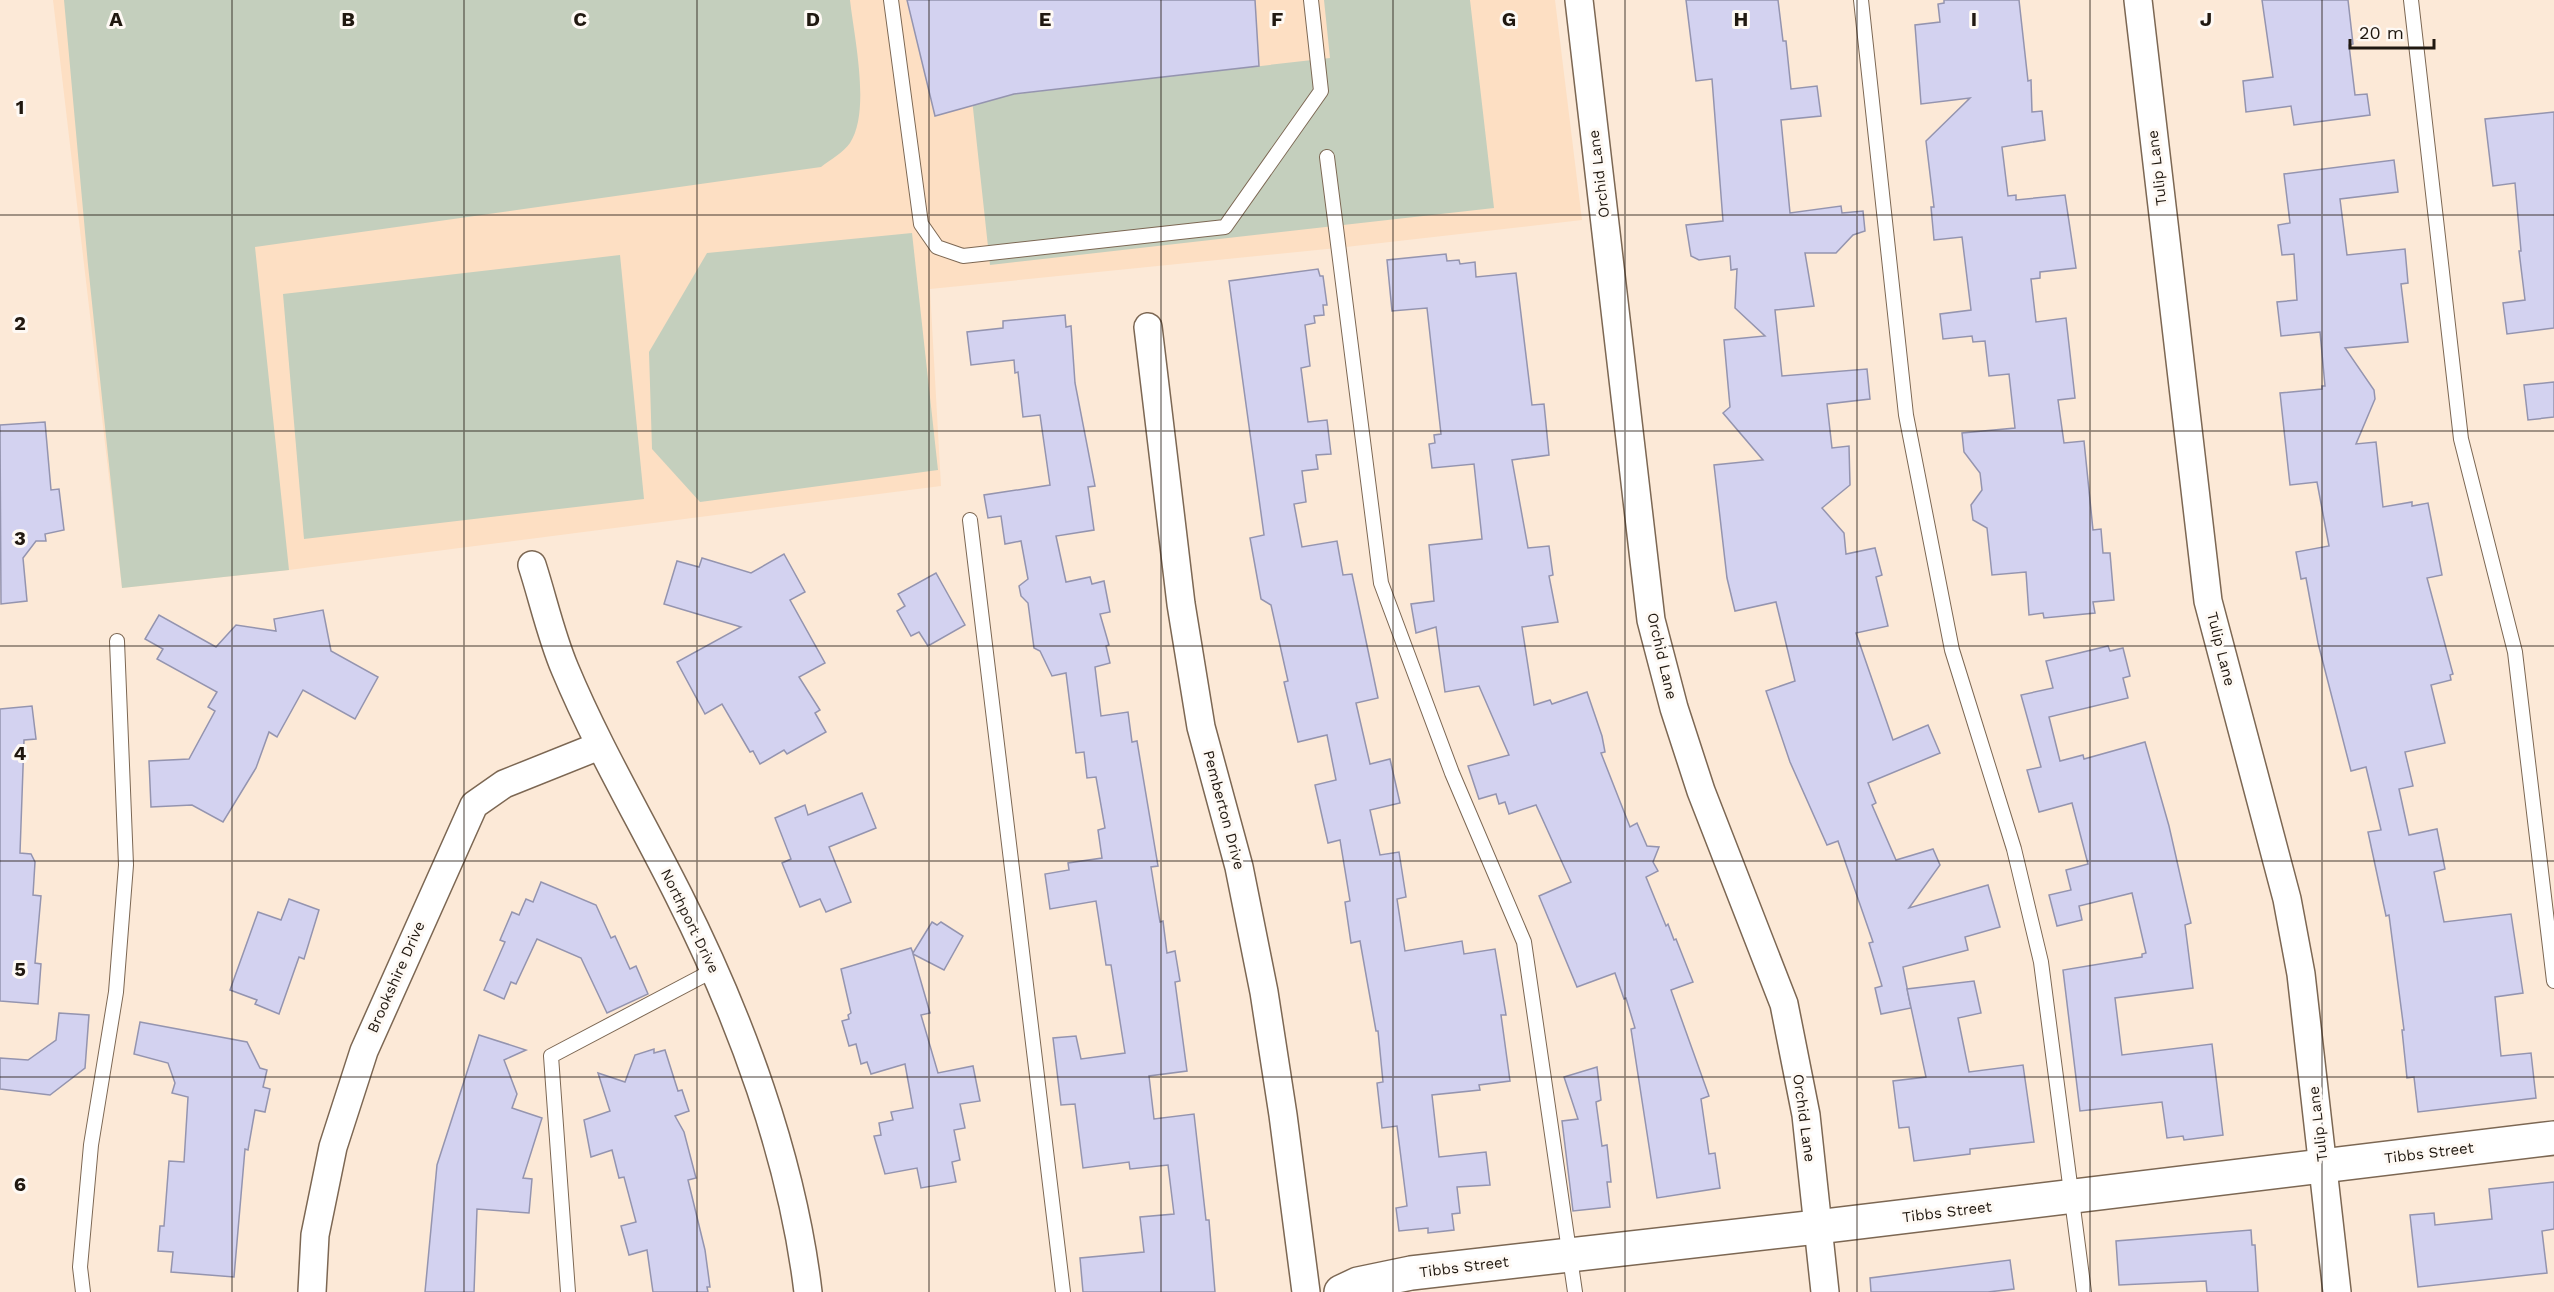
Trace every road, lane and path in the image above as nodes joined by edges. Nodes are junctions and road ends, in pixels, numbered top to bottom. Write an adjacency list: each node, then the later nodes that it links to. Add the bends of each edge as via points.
1 (891, 0): 2 (lane, via 921,224 937,248 963,256 1226,227 1321,91)
2 (1311, 0)
3 (1579, 0): 18 (street, Orchid Lane, via 1652,620 1674,708 1701,791 1784,1004 1806,1115)
4 (1861, 0): 17 (lane, via 1906,415 1952,650 2014,849 2041,962)
5 (2138, 0): 16 (street, Tulip Lane, via 2208,601 2288,899 2301,974)
6 (2411, 0): 14 (lane, via 2461,439 2516,652)
7 (1327, 157): 19 (lane, via 1380,583 1452,772 1524,942)
8 (1148, 327): 25 (street, Pemberton Drive, via 1186,637 1201,727 1239,867 1264,992)
9 (970, 520): 24 (lane)
10 (532, 565): 12 (street, Northport Drive, via 564,666)
11 (117, 641): 20 (lane, via 126,865 116,992 91,1145 80,1267)
12 (599, 746): 13 (street, Northport Drive, via 680,896); 21 (street, Brookshire Drive, via 504,784 474,805 364,1051 333,1148 315,1235)
13 (714, 970): 22 (lane, via 551,1056); 23 (street, Northport Drive, via 778,1142)
14 (2554, 981)
15 (2554, 1138): 16 (street, Tibbs Street)
16 (2323, 1166): 17 (street, Tibbs Street); 30 (street, Tulip Lane)
17 (2073, 1196): 18 (street, Tibbs Street); 29 (lane)
18 (1817, 1227): 19 (street, Tibbs Street); 28 (street, Orchid Lane)
19 (1570, 1255): 26 (street, Tibbs Street, via 1412,1273 1358,1284); 27 (lane)
20 (83, 1292)
21 (312, 1292)
22 (568, 1292)
23 (808, 1292)
24 (1063, 1292)
25 (1306, 1292)
26 (1341, 1292)
27 (1575, 1292)
28 (1825, 1292)
29 (2084, 1292)
30 (2337, 1292)

